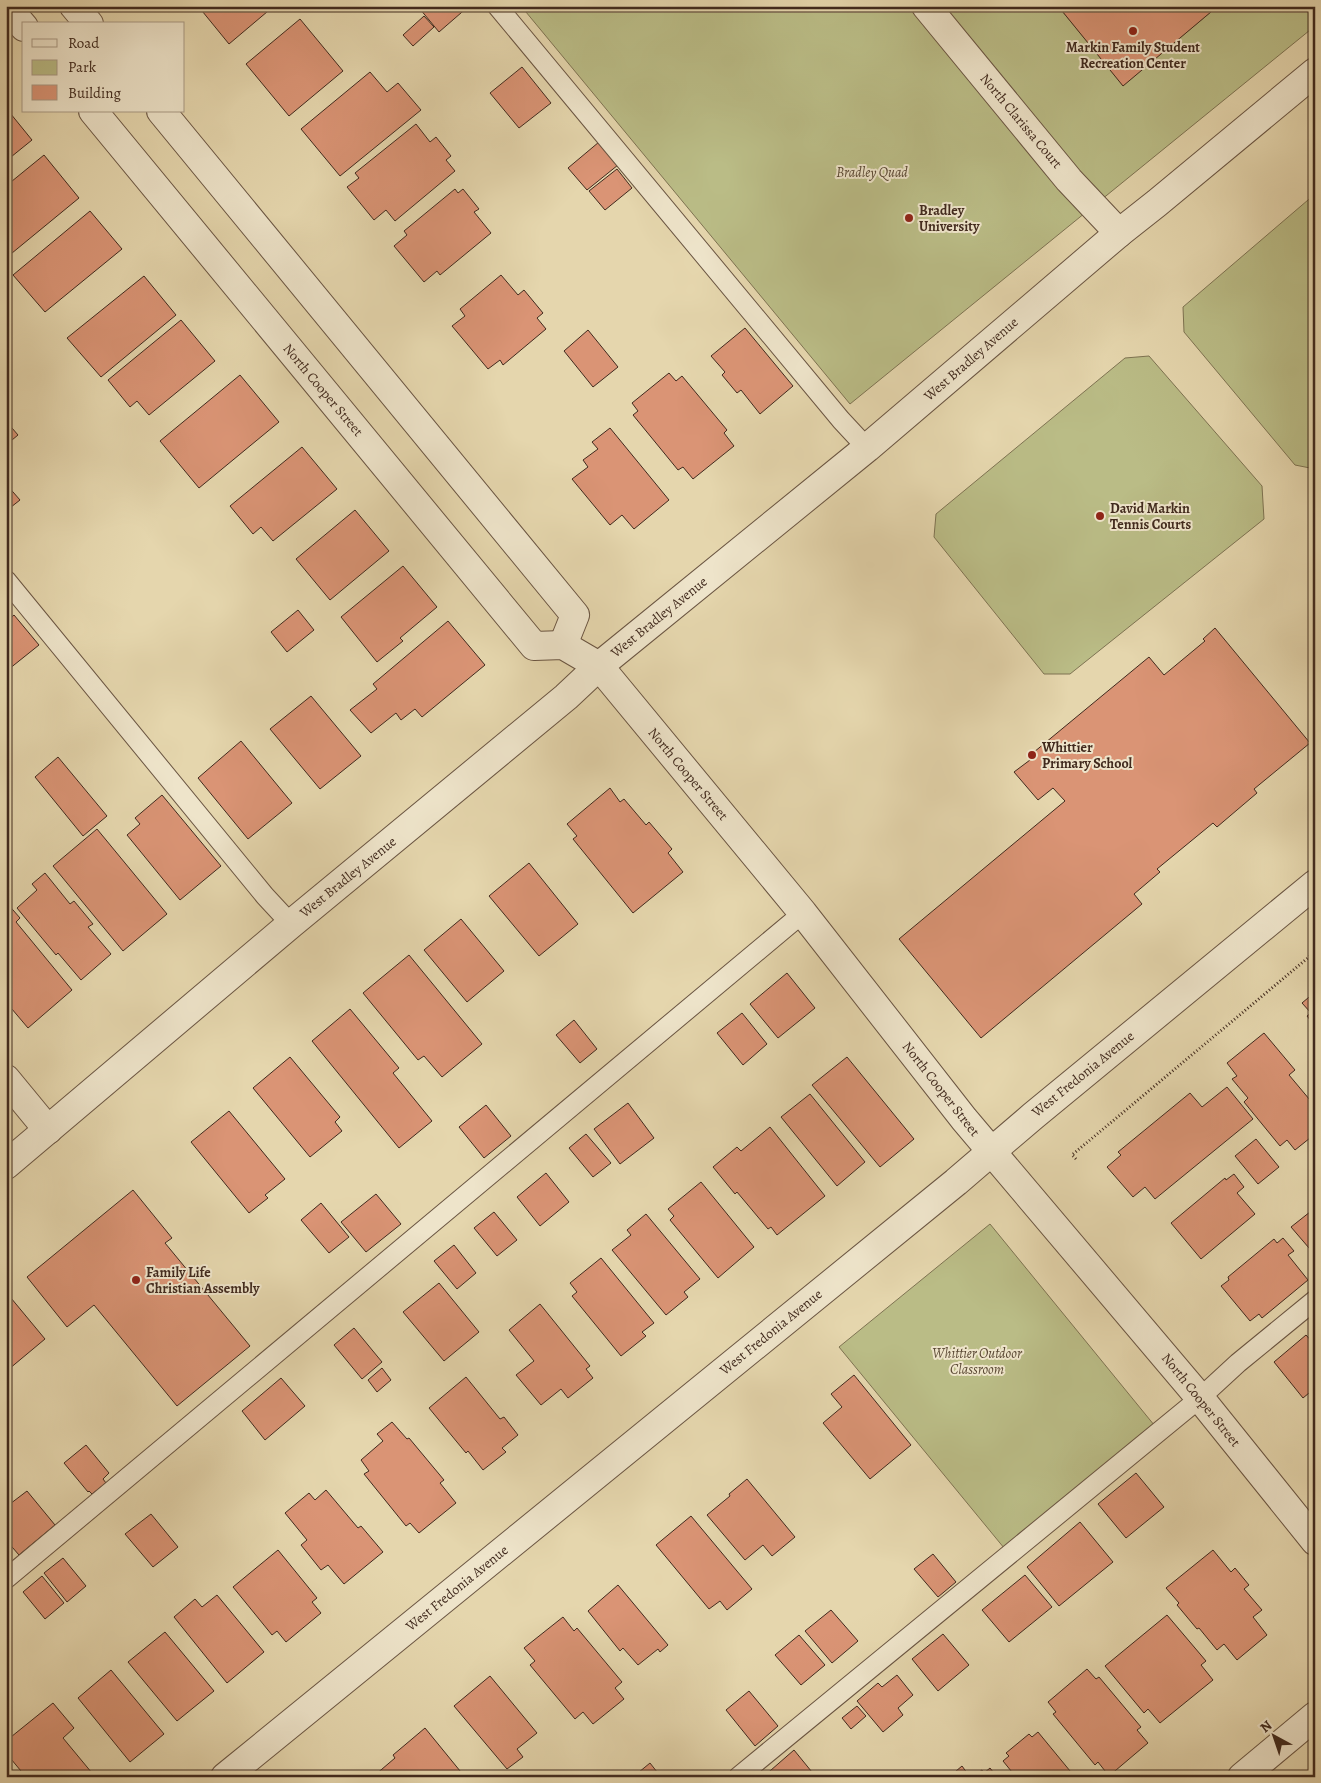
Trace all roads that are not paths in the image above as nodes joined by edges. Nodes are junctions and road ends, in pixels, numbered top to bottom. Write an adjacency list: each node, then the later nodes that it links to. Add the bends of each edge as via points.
1 (6, 6): 6 (street)
2 (74, 6): 5 (street)
3 (497, 6): 11 (lane)
4 (926, 6): 10 (street, North Clarissa Court, via 1070,180)
5 (87, 22)
6 (22, 25)
7 (1315, 72): 10 (street, West Bradley Avenue)
8 (94, 112): 13 (street, North Cooper Street, via 534,646)
9 (162, 112): 13 (street, via 575,615)
10 (1119, 232): 11 (street, West Bradley Avenue)
11 (867, 448): 14 (street, West Bradley Avenue)
12 (6, 580): 17 (lane)
13 (564, 644): 14 (street, North Cooper Street)
14 (599, 666): 16 (street, North Cooper Street); 17 (street, West Bradley Avenue, via 566,697)
15 (1315, 884): 20 (street, West Fredonia Avenue)
16 (803, 913): 20 (street, North Cooper Street); 25 (lane)
17 (291, 924): 19 (street, West Bradley Avenue)
18 (6, 1079): 19 (street)
19 (48, 1130): 21 (street, West Bradley Avenue)
20 (991, 1151): 23 (street, North Cooper Street); 27 (street, West Fredonia Avenue)
21 (6, 1165)
22 (1315, 1300): 23 (lane)
23 (1200, 1398): 24 (street, North Cooper Street); 28 (lane)
24 (1315, 1541)
25 (6, 1579)
26 (1315, 1716): 29 (street)
27 (225, 1777)
28 (738, 1777)
29 (1242, 1777)

